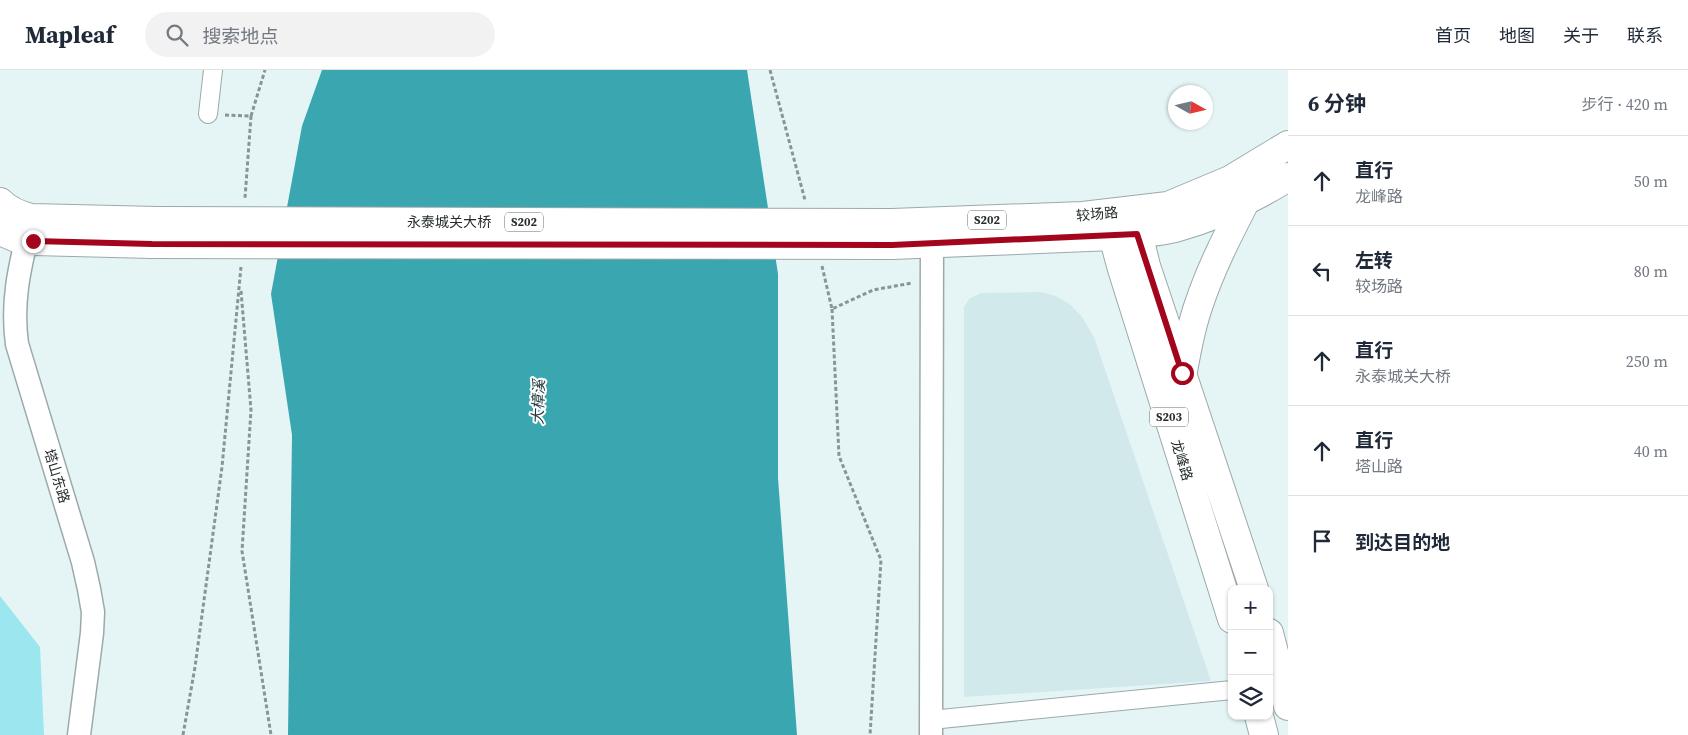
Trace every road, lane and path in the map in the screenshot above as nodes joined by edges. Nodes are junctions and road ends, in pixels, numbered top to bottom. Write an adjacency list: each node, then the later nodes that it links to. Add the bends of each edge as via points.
1 (213, 70): 3 (street)
2 (265, 70): 4 (path)
3 (208, 114): 4 (path)
4 (251, 116): 9 (path)
5 (1288, 145): 10 (main road, 较场路 / S202, via 1230,180)
6 (1288, 177): 8 (main road, 较场路 / S202)
7 (0, 202): 11 (main road, via 19,215)
8 (1245, 202): 10 (main road, 较场路 / S202, via 1174,228); 18 (main road, via 1198,304)
9 (245, 204)
10 (1122, 224): 13 (main road, 较场路 / S202); 18 (main road, 龙峰路 / S203); 20 (main road, 龙峰路 / S203)
11 (28, 229): 12 (main road, via 5,234); 14 (main road, 永泰城关大桥 / S202, bridge, via 155,233); 26 (street, 塔山东路, via 14,301 17,344 83,562 93,612)
12 (0, 231)
13 (932, 233): 14 (main road, 较场路 / S202); 25 (street)
14 (892, 234)
15 (241, 262): 16 (path)
16 (240, 282): 27 (path, via 222,468); 28 (path, via 251,410 242,551)
17 (832, 309): 29 (path, via 840,456 881,560)
18 (1182, 373): 19 (main road, 龙峰路 / S203)
19 (1253, 585)
20 (1228, 606)
21 (1273, 649): 23 (main road)
22 (1228, 690): 25 (street)
23 (1288, 706)
24 (1260, 720): 30 (main road)
25 (931, 727)
26 (79, 735)
27 (183, 735)
28 (271, 735)
29 (870, 735)
30 (1264, 735)

